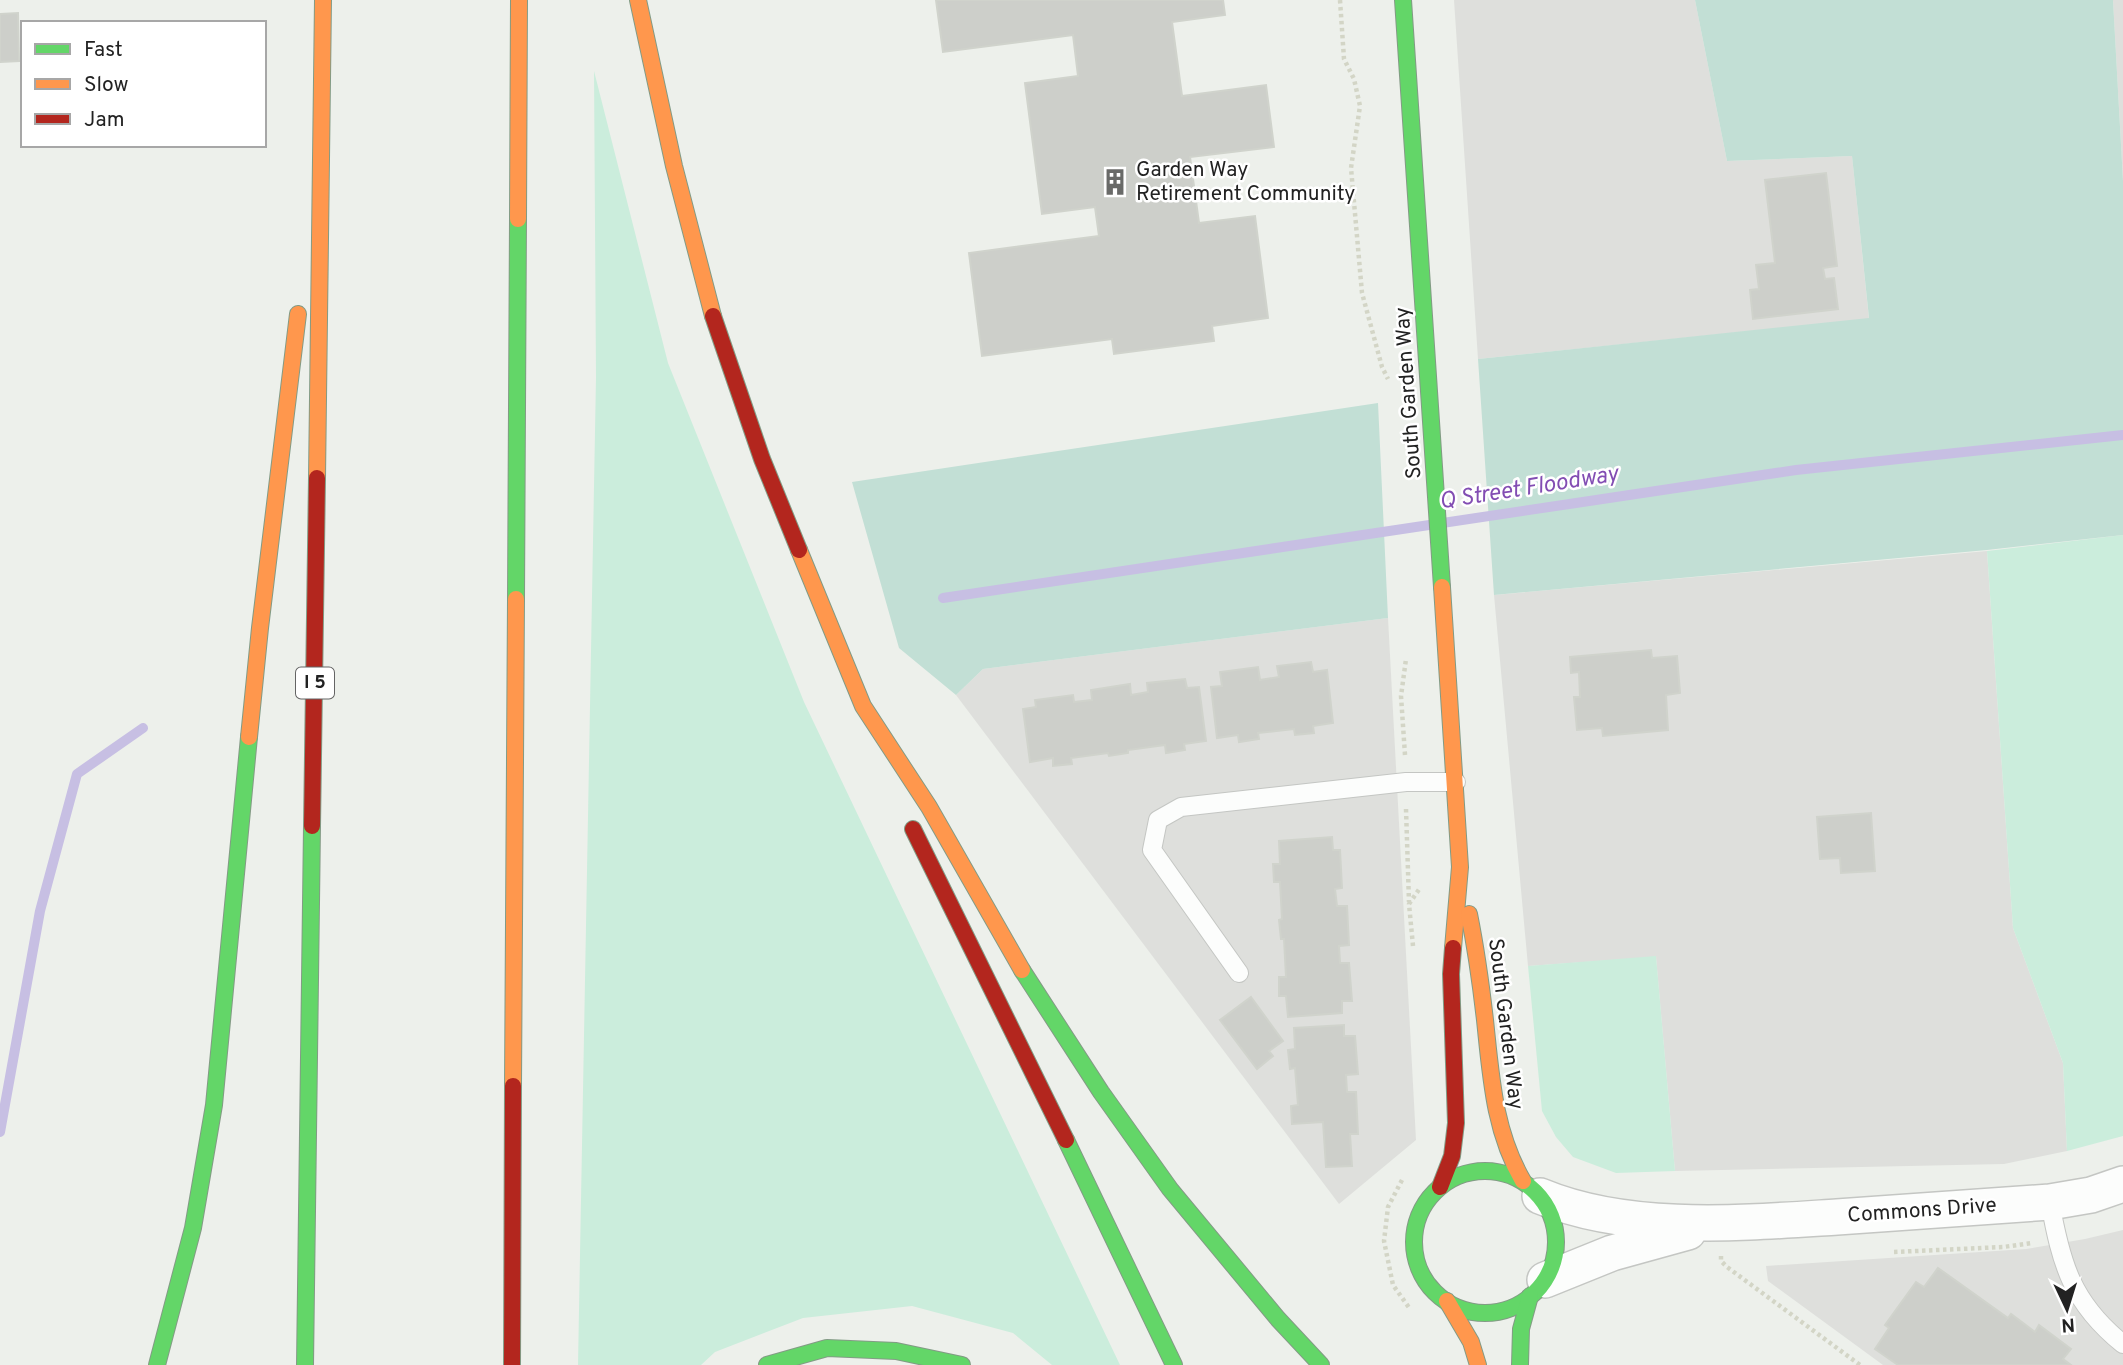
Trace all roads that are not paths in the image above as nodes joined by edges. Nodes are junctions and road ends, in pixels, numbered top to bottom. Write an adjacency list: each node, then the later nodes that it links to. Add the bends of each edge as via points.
1 (323, 0): 5 (main road, I 5)
2 (519, 0): 24 (main road)
3 (638, 0): 8 (main road, via 715,325 762,459)
4 (1403, 0): 10 (main road, South Garden Way)
5 (321, 124): 6 (main road); 23 (main road, I 5)
6 (303, 269)
7 (300, 296): 22 (main road, via 260,628 214,1105 193,1228)
8 (863, 706): 9 (main road); 28 (main road, via 929,807 1005,943 1101,1091 1170,1189)
9 (892, 777)
10 (1456, 782): 12 (main road, South Garden Way); 13 (lane, via 1406,782 1181,807 1158,820 1153,850)
11 (906, 813): 27 (main road)
12 (1460, 867): 15 (main road, South Garden Way, via 1451,974 1456,1123 1452,1156); 16 (main road, South Garden Way, via 1480,973 1496,1121 1506,1153)
13 (1239, 973)
14 (2123, 1184): 17 (street, Commons Drive)
15 (1440, 1187): 16 (main road, via 1480,1171 1503,1173); 20 (main road, South Garden Way, via 1425,1203 1416,1224 1414,1246 1430,1287)
16 (1532, 1189): 18 (street, Commons Drive, via 1566,1207 1608,1216); 19 (main road, South Garden Way, via 1552,1215 1556,1237 1554,1259)
17 (2050, 1202): 18 (street, Commons Drive); 21 (lane, via 2064,1267 2077,1293)
18 (1718, 1224): 19 (street, Commons Drive, via 1612,1253)
19 (1538, 1288): 20 (main road, South Garden Way, via 1511,1308 1490,1312 1467,1310); 30 (main road, South Garden Way, via 1521,1329)
20 (1447, 1301): 29 (main road, via 1471,1342)
21 (2123, 1344)
22 (157, 1365)
23 (305, 1365)
24 (512, 1365)
25 (767, 1365): 26 (main road, via 827,1348 896,1352)
26 (962, 1365)
27 (1174, 1365)
28 (1321, 1365)
29 (1478, 1365)
30 (1520, 1365)

